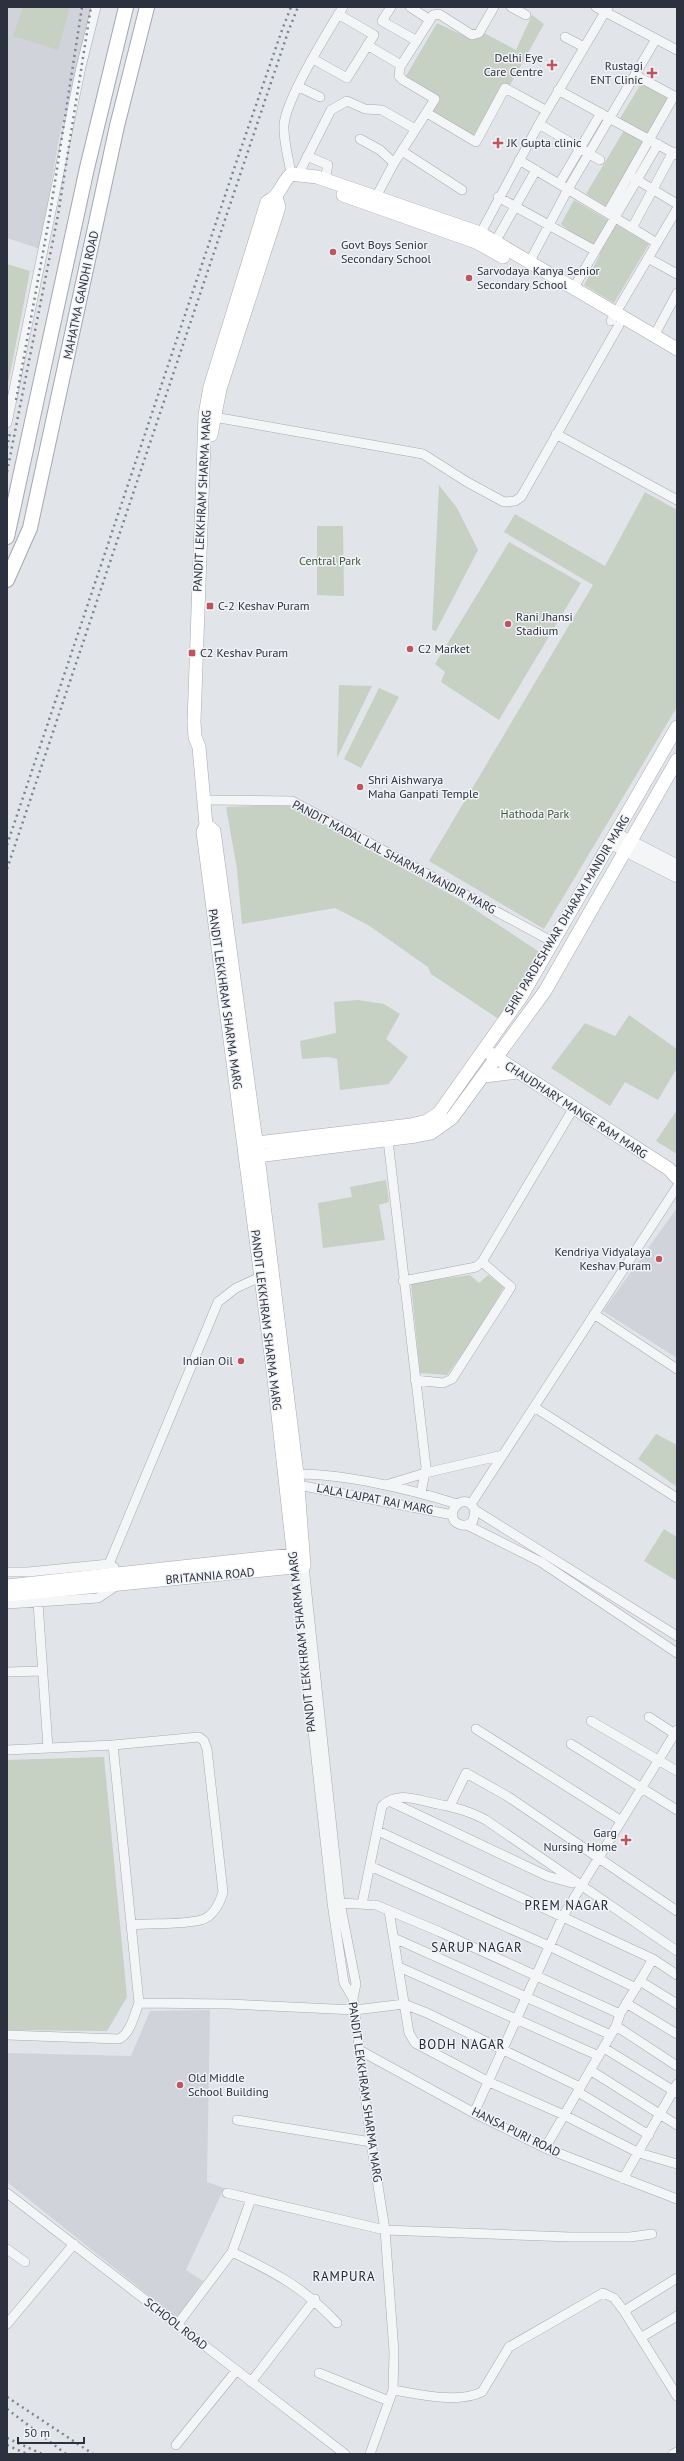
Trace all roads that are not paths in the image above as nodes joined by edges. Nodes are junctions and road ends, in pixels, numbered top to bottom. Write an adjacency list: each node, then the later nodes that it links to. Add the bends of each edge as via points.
1 (96, 7): 72 (street, via 81,67)
2 (126, 7): 75 (main road, MAHATMA GANDHI ROAD, via 87,168)
3 (147, 7): 76 (main road, MAHATMA GANDHI ROAD, via 117,126 30,528)
4 (410, 7): 12 (street)
5 (494, 7): 12 (street, via 476,35 439,14 433,15)
6 (511, 7): 11 (street)
7 (596, 7): 10 (street)
8 (388, 8): 15 (street, via 382,21)
9 (340, 10): 16 (street, via 374,35); 19 (street)
10 (606, 10): 14 (street); 17 (street)
11 (526, 15)
12 (430, 20): 15 (street)
13 (565, 37): 17 (street)
14 (656, 39): 18 (street); 21 (street)
15 (417, 41): 20 (street)
16 (367, 45): 19 (street, via 347,78); 20 (street)
17 (584, 47): 23 (street)
18 (677, 50)
19 (313, 59): 22 (street)
20 (401, 65): 26 (street, via 399,76 435,99)
21 (635, 75): 27 (street); 31 (street, via 674,96)
22 (299, 87): 24 (street); 42 (street, via 284,125)
23 (558, 90): 25 (street); 27 (street)
24 (320, 97)
25 (547, 111): 26 (street, via 505,88 476,142); 28 (street)
26 (427, 113): 29 (street)
27 (605, 115): 31 (street); 33 (street); 35 (street)
28 (539, 124): 33 (street); 38 (street)
29 (415, 129): 34 (street); 37 (street, via 382,110 365,109 347,101 331,110)
30 (360, 139): 40 (street, via 380,150)
31 (649, 139): 32 (street); 43 (street)
32 (658, 144): 36 (street); 45 (street)
33 (581, 148): 35 (street); 46 (street)
34 (402, 151): 40 (street); 49 (street)
35 (589, 153): 39 (street); 48 (street)
36 (675, 154): 47 (street)
37 (307, 156): 42 (street); 44 (street, via 328,165)
38 (519, 160): 41 (street); 51 (street)
39 (600, 160)
40 (394, 163): 50 (street)
41 (536, 170): 46 (street); 53 (street)
42 (298, 175): 44 (main road); 58 (main road, via 314,184); 71 (main road, PANDIT LEKKHRAM SHARMA MARG, via 284,181 276,197 279,206)
43 (629, 175): 45 (street); 55 (street)
44 (324, 179): 50 (main road)
45 (638, 180): 47 (street); 55 (street)
46 (559, 184): 48 (street)
47 (652, 188): 52 (street); 57 (street)
48 (568, 189): 55 (street); 56 (street)
49 (462, 190)
50 (376, 197): 58 (main road)
51 (498, 197): 53 (street); 58 (street)
52 (677, 204)
53 (516, 207): 56 (street); 59 (street)
54 (677, 209): 60 (street)
55 (612, 215): 57 (street); 61 (street)
56 (549, 225): 61 (street); 63 (street)
57 (632, 228): 60 (street)
58 (478, 238): 59 (main road); 67 (main road)
59 (495, 242): 63 (main road)
60 (657, 243): 62 (street)
61 (594, 250): 65 (street)
62 (648, 258): 64 (street); 67 (street)
63 (529, 263): 65 (main road)
64 (677, 274)
65 (573, 289): 67 (main road)
66 (677, 293): 68 (street)
67 (615, 320): 68 (main road); 70 (main road); 73 (street)
68 (654, 336): 69 (main road)
69 (677, 349)
70 (677, 359)
71 (209, 416): 73 (street, via 423,454 504,502 515,501 521,497); 79 (main road, PANDIT LEKKHRAM SHARMA MARG, via 200,650 203,737 199,747)
72 (7, 423)
73 (556, 434): 74 (street)
74 (677, 500)
75 (7, 537)
76 (7, 580)
77 (677, 727): 80 (main road, SHRI PARDESHWAR DHARAM MANDIR MARG)
78 (677, 760): 81 (main road, SHRI PARDESHWAR DHARAM MANDIR MARG)
79 (204, 800): 84 (street, PANDIT MADAL LAL SHARMA MANDIR MARG, via 292,801); 91 (main road, PANDIT LEKKHRAM SHARMA MARG, via 206,825 203,832)
80 (613, 838): 81 (street); 84 (main road, SHRI PARDESHWAR DHARAM MANDIR MARG)
81 (628, 845): 82 (street); 83 (street); 86 (main road, SHRI PARDESHWAR DHARAM MANDIR MARG, via 545,990)
82 (677, 865)
83 (677, 877)
84 (552, 942): 85 (main road, SHRI PARDESHWAR DHARAM MANDIR MARG, via 521,997)
85 (484, 1049): 86 (main road, CHAUDHARY MANGE RAM MARG); 91 (main road, SHRI PARDESHWAR DHARAM MANDIR MARG, via 439,1113 426,1121 411,1125)
86 (497, 1058): 87 (main road, CHAUDHARY MANGE RAM MARG); 88 (main road, SHRI PARDESHWAR DHARAM MANDIR MARG)
87 (517, 1072): 88 (main road); 89 (main road, CHAUDHARY MANGE RAM MARG)
88 (484, 1076): 90 (main road, SHRI PARDESHWAR DHARAM MANDIR MARG, via 442,1127 429,1133)
89 (573, 1109): 93 (main road, CHAUDHARY MANGE RAM MARG); 95 (street)
90 (388, 1140): 92 (main road, SHRI PARDESHWAR DHARAM MANDIR MARG); 97 (street)
91 (250, 1143): 92 (main road, PANDIT LEKKHRAM SHARMA MARG)
92 (252, 1157): 96 (main road, PANDIT LEKKHRAM SHARMA MARG); 104 (main road, PANDIT LEKKHRAM SHARMA MARG)
93 (674, 1172)
94 (677, 1187): 98 (street)
95 (482, 1262): 97 (street, via 476,1267); 100 (street, via 511,1287 452,1379 443,1383)
96 (260, 1277): 104 (main road, PANDIT LEKKHRAM SHARMA MARG); 113 (street, via 236,1288 218,1302)
97 (403, 1281): 100 (street)
98 (594, 1314): 99 (street); 101 (street)
99 (677, 1369)
100 (415, 1380): 103 (street)
101 (534, 1407): 102 (street); 107 (street)
102 (502, 1455): 103 (street); 109 (street)
103 (425, 1473): 105 (street); 106 (street)
104 (292, 1479): 105 (street, LALA LAJPAT RAI MARG); 110 (street, LALA LAJPAT RAI MARG); 112 (main road, PANDIT LEKKHRAM SHARMA MARG)
105 (385, 1486): 106 (street, LALA LAJPAT RAI MARG)
106 (421, 1493): 108 (street, LALA LAJPAT RAI MARG)
107 (677, 1498)
108 (457, 1504): 109 (street, via 464,1502); 110 (street)
109 (473, 1507): 111 (street, via 473,1521); 120 (street)
110 (453, 1515): 111 (street, via 460,1524)
111 (467, 1525): 121 (street, via 541,1562)
112 (299, 1561): 115 (main road, BRITANNIA ROAD); 143 (street); 158 (street, PANDIT LEKKHRAM SHARMA MARG, via 332,1903 344,1983)
113 (109, 1564): 114 (street); 115 (street)
114 (7, 1572)
115 (120, 1579): 116 (main road); 117 (main road); 119 (street, via 98,1598)
116 (7, 1586)
117 (7, 1596)
118 (7, 1604): 119 (street)
119 (38, 1604): 122 (street)
120 (677, 1636)
121 (677, 1653)
122 (42, 1671): 123 (street); 130 (street)
123 (7, 1672)
124 (649, 1717): 127 (street)
125 (592, 1721): 132 (street)
126 (476, 1729): 138 (street)
127 (676, 1735): 132 (street)
128 (571, 1744): 134 (street)
129 (113, 1745): 130 (street); 148 (street); 148 (street, via 198,1737 204,1741 223,1892 218,1905 201,1920)
130 (48, 1748): 131 (street)
131 (7, 1750)
132 (659, 1760): 133 (street); 134 (street)
133 (677, 1771)
134 (641, 1788): 137 (street); 138 (street)
135 (389, 1801): 136 (street, via 410,1797); 139 (street, via 382,1806); 142 (street, via 548,1876)
136 (450, 1806): 140 (street, via 466,1773 506,1796); 142 (street, via 461,1808 486,1820)
137 (677, 1810)
138 (620, 1820): 140 (street)
139 (378, 1831): 141 (street); 147 (street)
140 (597, 1858): 142 (street); 146 (street)
141 (370, 1866): 144 (street); 150 (street)
142 (581, 1886): 147 (street); 151 (street)
143 (340, 1903): 144 (street); 158 (street, via 356,1984)
144 (362, 1904): 145 (street, via 376,1905)
145 (389, 1911): 149 (street); 155 (street)
146 (677, 1911)
147 (563, 1916): 150 (street); 152 (street)
148 (132, 1925): 159 (street)
149 (394, 1938): 153 (street); 157 (street)
150 (549, 1946): 155 (street); 156 (street)
151 (677, 1951)
152 (653, 1959): 154 (street); 156 (street)
153 (399, 1967): 161 (street); 165 (street)
154 (677, 1975)
155 (536, 1976): 157 (street); 164 (street)
156 (638, 1984): 160 (street); 162 (street)
157 (527, 1997): 165 (street); 169 (street)
158 (353, 1998): 163 (street, PANDIT LEKKHRAM SHARMA MARG)
159 (139, 2003): 163 (street); 168 (street, via 129,2029 119,2039)
160 (626, 2003): 164 (street); 167 (street)
161 (404, 2004): 163 (street); 171 (street); 176 (street, via 409,2034 415,2043)
162 (677, 2004)
163 (355, 2010): 172 (street, PANDIT LEKKHRAM SHARMA MARG)
164 (620, 2014): 166 (street)
165 (517, 2020): 171 (street); 173 (street)
166 (616, 2026): 169 (street); 174 (street)
167 (677, 2034)
168 (7, 2035)
169 (611, 2035): 170 (street)
170 (604, 2048): 173 (street); 178 (street)
171 (504, 2050): 176 (street); 177 (street)
172 (361, 2051): 179 (street, HANSA PURI ROAD); 185 (street, PANDIT LEKKHRAM SHARMA MARG)
173 (599, 2056): 175 (street)
174 (677, 2066)
175 (590, 2070): 177 (street); 180 (street)
176 (489, 2082): 179 (street); 181 (street)
177 (579, 2089): 181 (street); 184 (street)
178 (676, 2089): 180 (street)
179 (474, 2113): 186 (street, HANSA PURI ROAD)
180 (661, 2114): 183 (street); 184 (street)
181 (564, 2115): 186 (street); 187 (street)
182 (237, 2120): 185 (street)
183 (677, 2125)
184 (649, 2135): 187 (street)
185 (371, 2142): 194 (street, PANDIT LEKKHRAM SHARMA MARG)
186 (545, 2148): 189 (street, HANSA PURI ROAD)
187 (639, 2153): 188 (street); 189 (street)
188 (677, 2164)
189 (623, 2179): 193 (street, HANSA PURI ROAD)
190 (227, 2193): 192 (street)
191 (9, 2198): 196 (street, SCHOOL ROAD)
192 (251, 2199): 194 (street); 198 (street)
193 (677, 2199)
194 (385, 2230): 195 (street, via 570,2237 630,2237); 211 (street, PANDIT LEKKHRAM SHARMA MARG, via 394,2352)
195 (652, 2234)
196 (74, 2244): 205 (street); 206 (street, SCHOOL ROAD)
197 (7, 2249): 199 (street)
198 (232, 2252): 201 (street, via 287,2280); 206 (street)
199 (25, 2262)
200 (677, 2278): 202 (street)
201 (315, 2299): 204 (street); 210 (street)
202 (624, 2311): 207 (street); 211 (street, via 614,2298 603,2293 562,2315 509,2347 482,2392 474,2396 453,2397)
203 (677, 2316): 207 (street)
204 (337, 2323)
205 (7, 2324)
206 (177, 2325): 208 (street, SCHOOL ROAD)
207 (642, 2337): 212 (street)
208 (236, 2370): 210 (street, SCHOOL ROAD); 214 (street)
209 (319, 2373): 213 (street)
210 (251, 2382): 217 (street, SCHOOL ROAD)
211 (393, 2390): 213 (street, PANDIT LEKKHRAM SHARMA MARG)
212 (676, 2392)
213 (390, 2401): 216 (street, PANDIT LEKKHRAM SHARMA MARG)
214 (176, 2446)
215 (677, 2452): 218 (street)
216 (373, 2453)
217 (344, 2454)
218 (673, 2454)

